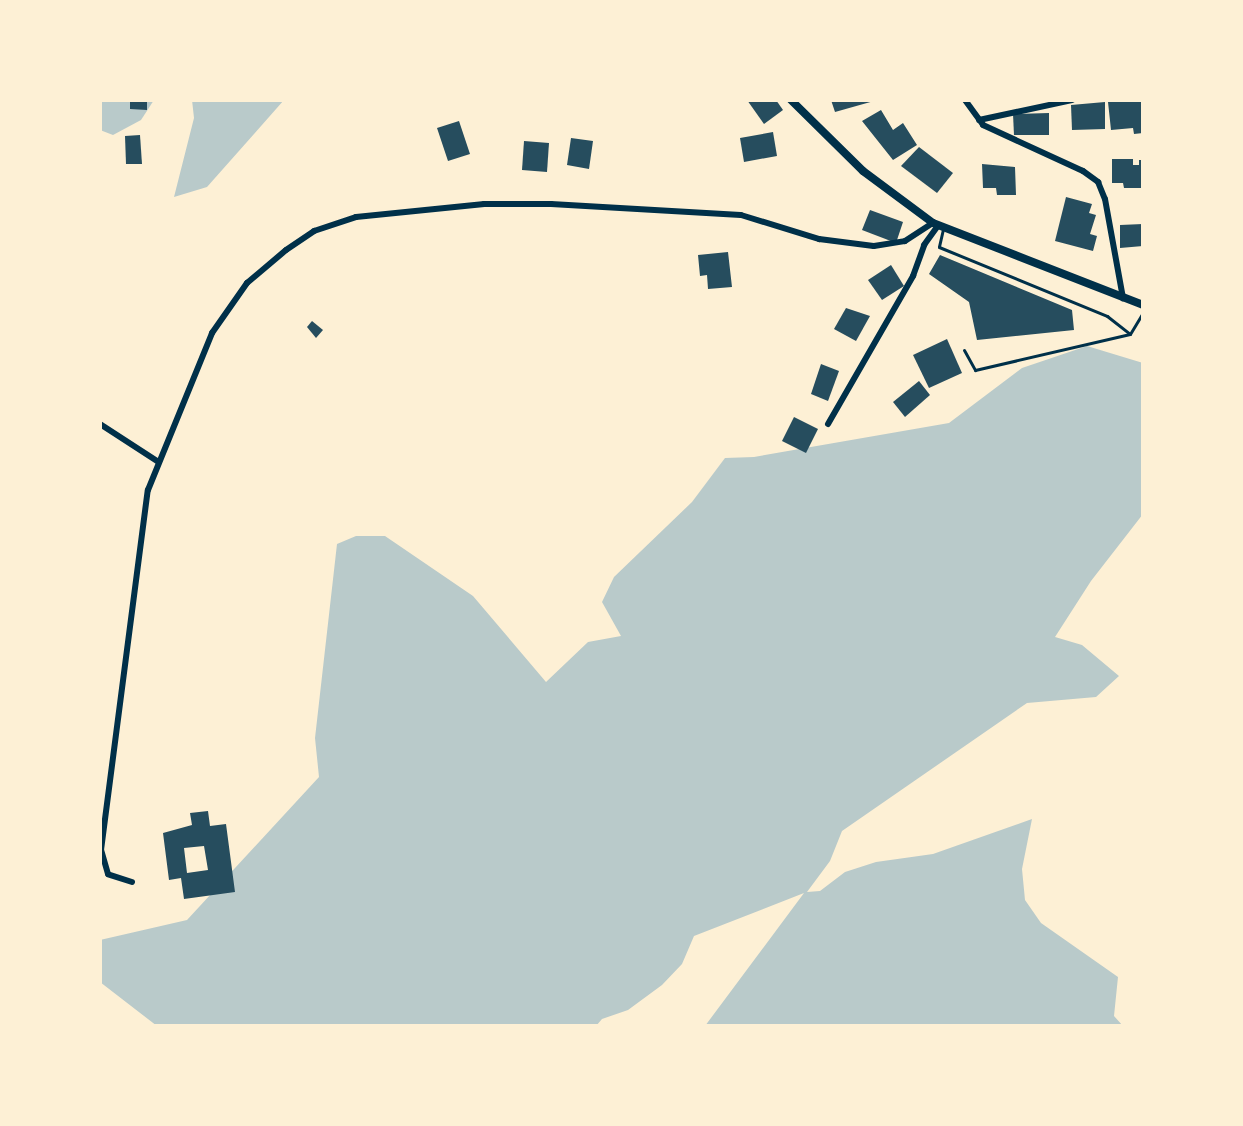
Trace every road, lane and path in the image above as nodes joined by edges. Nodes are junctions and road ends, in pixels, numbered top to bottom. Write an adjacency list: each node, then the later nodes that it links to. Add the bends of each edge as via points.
1 (791, 100): 5 (main road, via 863,171)
2 (965, 100): 4 (street)
3 (1072, 100): 4 (street)
4 (979, 120): 6 (street, via 1098,182)
5 (938, 226): 6 (main road); 9 (lane, via 939,247 1107,316); 12 (street); 13 (street, via 905,241 874,246 819,239 741,215 529,203 409,209 334,223 286,250 227,308 204,348)
6 (1123, 298): 7 (main road)
7 (1143, 305)
8 (1143, 312): 9 (lane)
9 (1130, 334): 10 (lane, via 975,370)
10 (964, 350)
11 (100, 424): 13 (street)
12 (828, 424)
13 (157, 461): 14 (street, via 146,499 101,850 108,874)
14 (132, 882)

